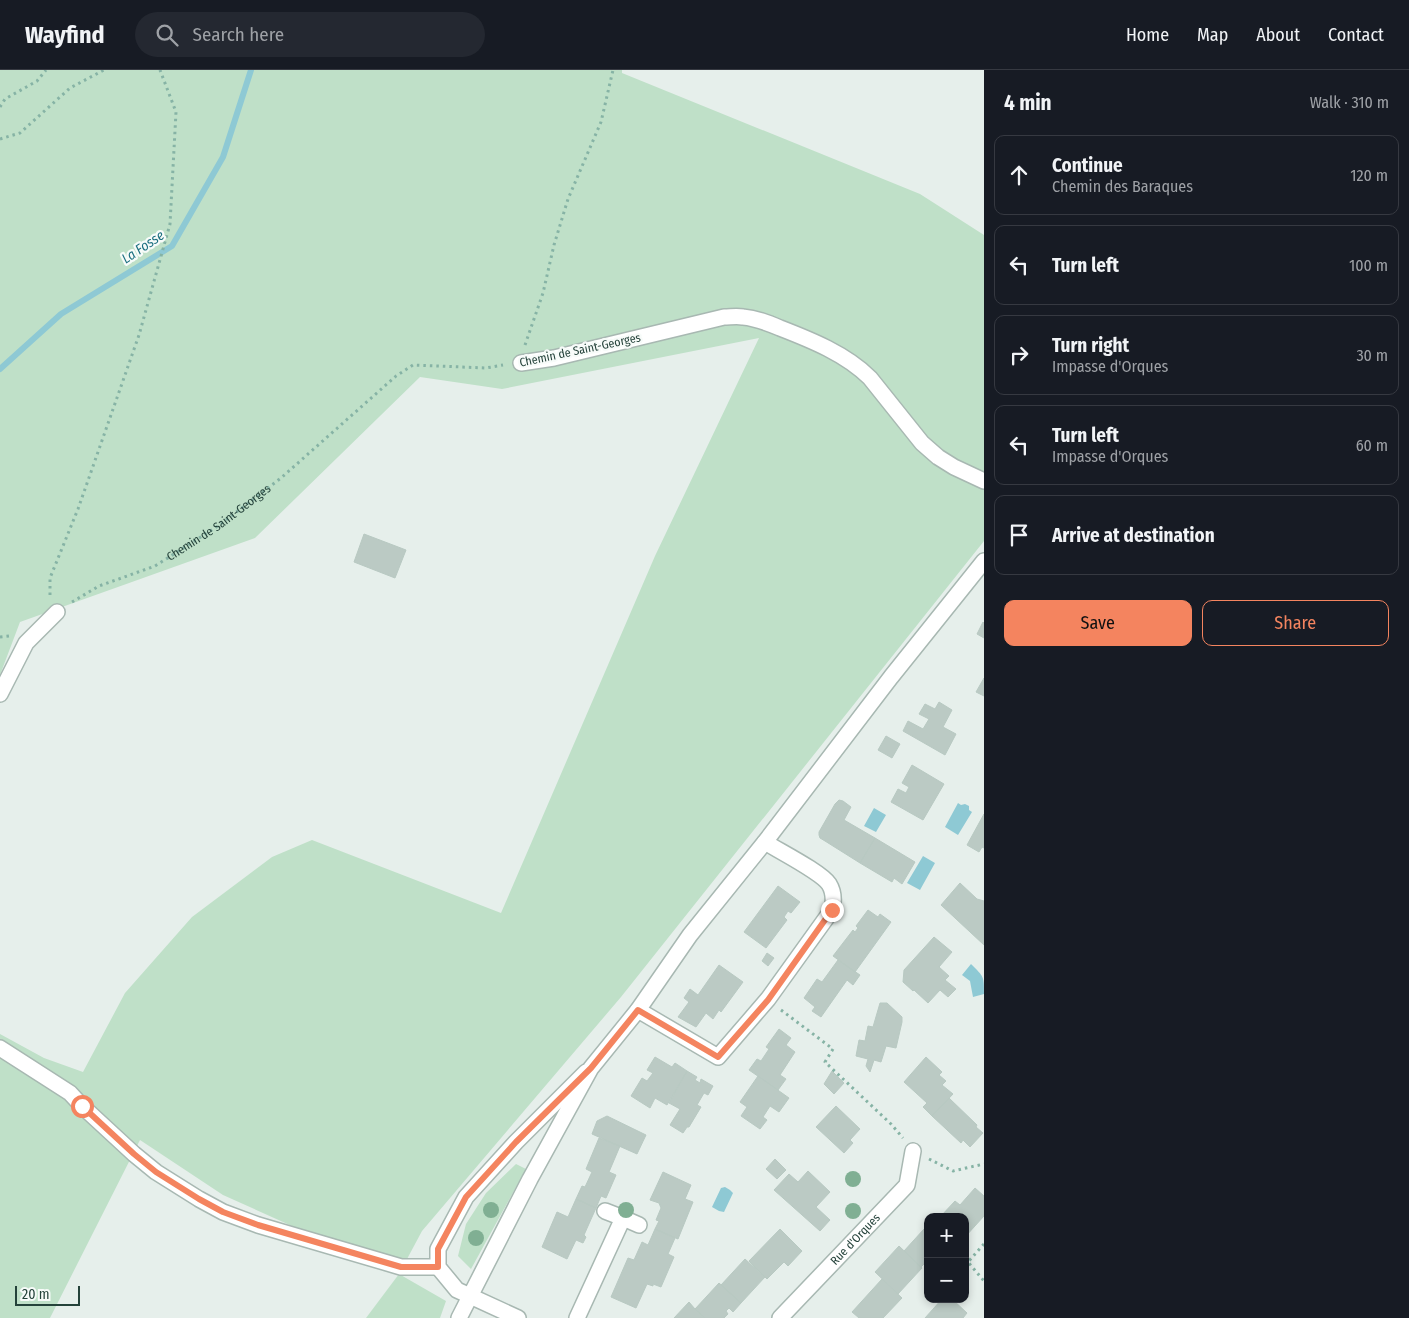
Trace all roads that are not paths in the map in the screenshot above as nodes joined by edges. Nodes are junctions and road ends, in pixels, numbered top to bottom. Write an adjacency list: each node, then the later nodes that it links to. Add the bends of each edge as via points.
1 (521, 363): 2 (street, Chemin de Saint-Georges, via 724,318 741,316 759,320 804,337 862,370 922,443 954,467)
2 (984, 481)
3 (984, 561): 6 (street)
4 (57, 612): 5 (street, via 26,643)
5 (0, 694)
6 (766, 842): 7 (street, via 690,935); 7 (street, via 820,876 828,883 834,901 832,910 768,1000 718,1057)
7 (638, 1010): 9 (street)
8 (0, 1048): 14 (street, via 70,1093 156,1172 223,1212 401,1267)
9 (591, 1068): 14 (street, via 466,1197 438,1249); 15 (street)
10 (913, 1151): 19 (street, Rue d'Orques, via 907,1185)
11 (605, 1211): 12 (street)
12 (623, 1218): 13 (street); 18 (street)
13 (639, 1225)
14 (438, 1267): 15 (street, via 457,1290)
15 (470, 1296): 16 (street); 17 (street)
16 (459, 1318)
17 (518, 1318)
18 (577, 1318)
19 (780, 1318)

